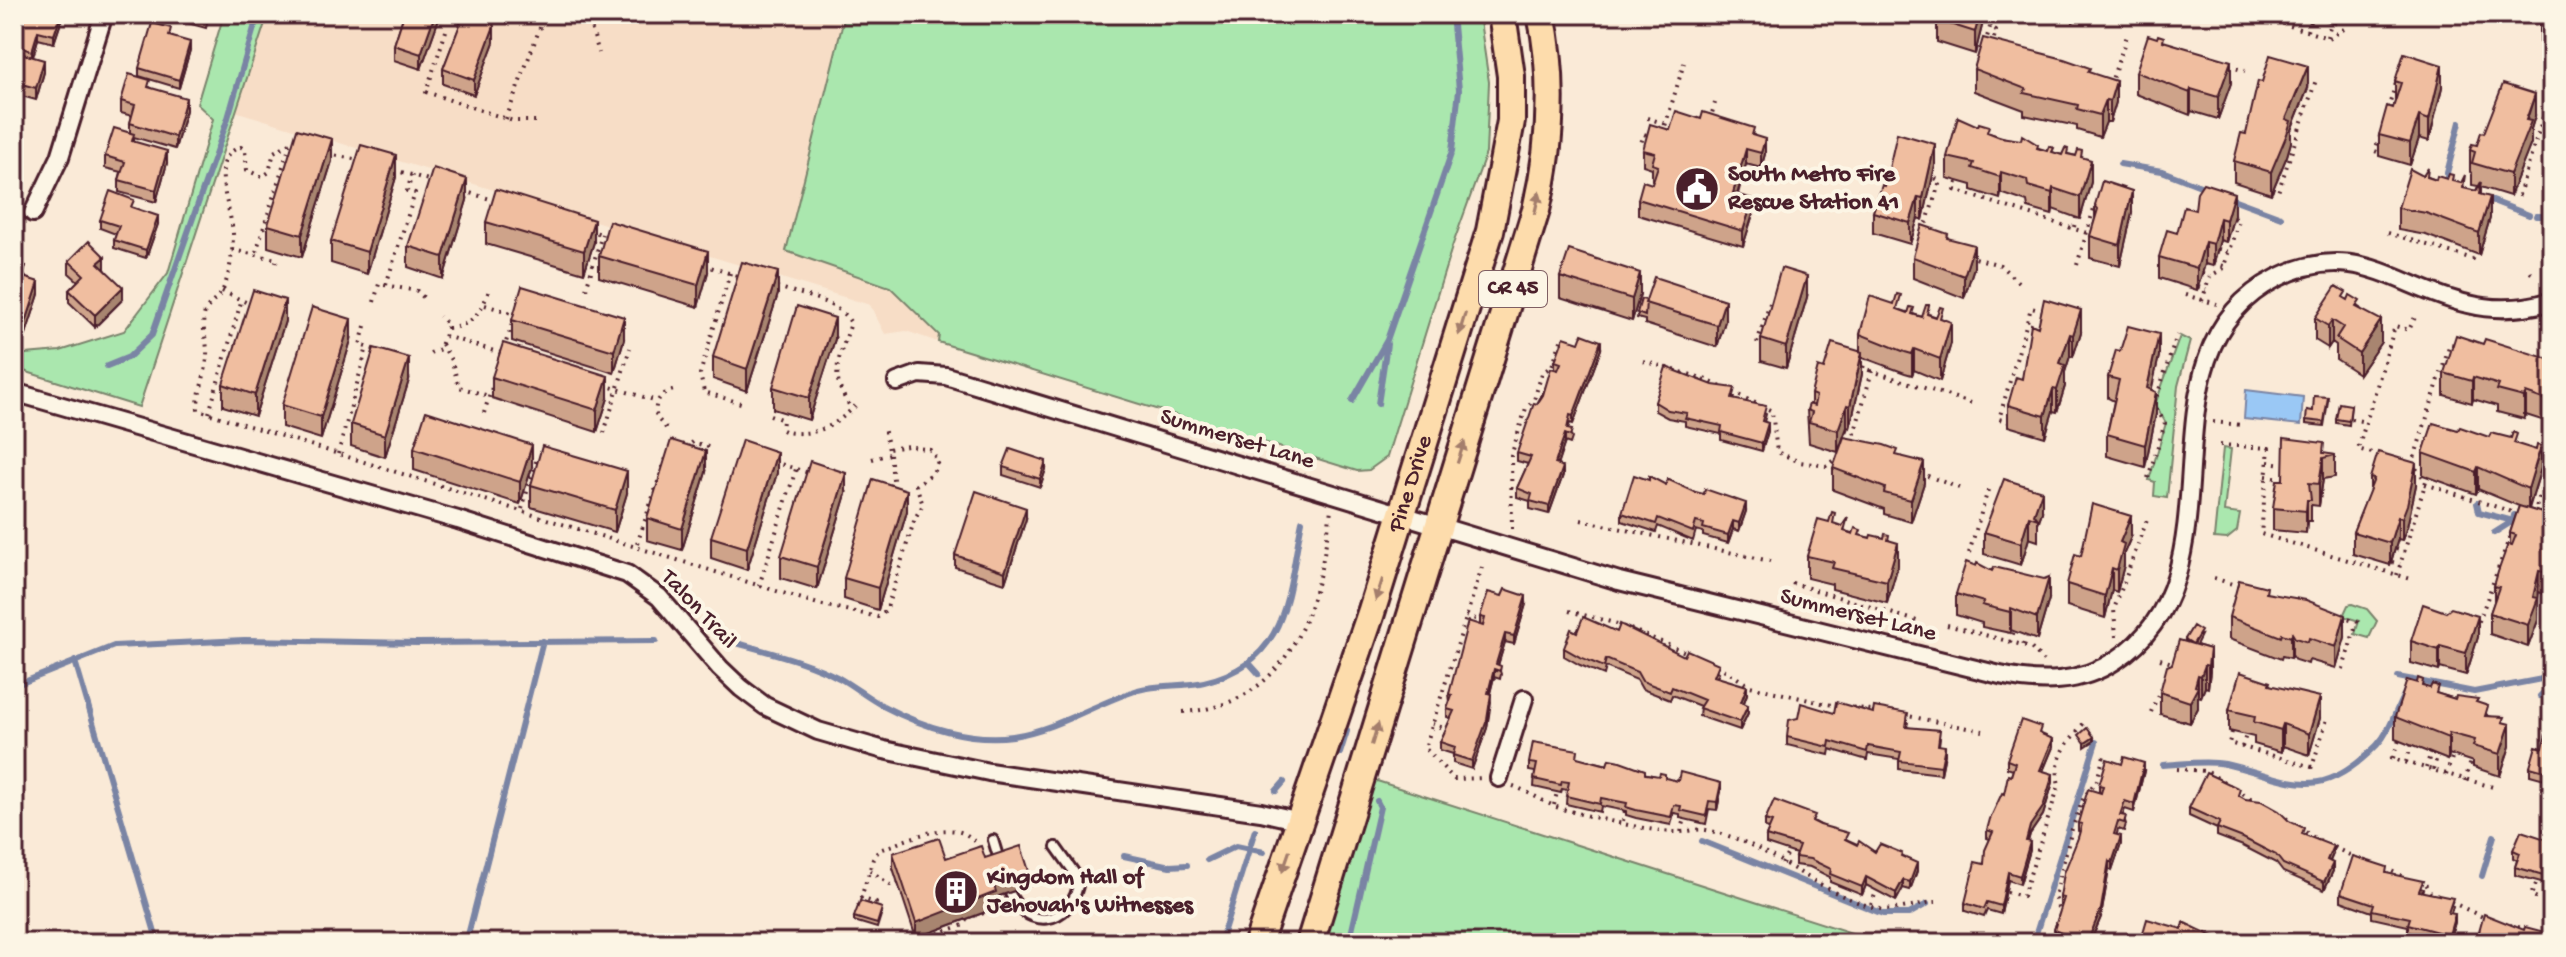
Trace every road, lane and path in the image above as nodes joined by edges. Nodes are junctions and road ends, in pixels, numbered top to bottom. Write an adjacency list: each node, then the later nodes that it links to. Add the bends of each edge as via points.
1 (104, 14): 85 (street, via 60,157)
2 (545, 14): 44 (path)
3 (587, 14): 25 (path)
4 (1502, 14): 291 (main road, Pine Drive / CR 45, one-way to 291, via 1512,106 1502,186)
5 (1541, 14): 295 (main road, Pine Drive / CR 45, one-way to 5, via 1541,189 1550,91)
6 (1994, 14): 16 (path)
7 (2254, 14): 12 (path)
8 (2277, 14): 12 (path)
9 (2284, 14): 14 (path)
10 (2312, 15): 21 (path)
11 (2303, 18): 18 (path)
12 (2274, 21): 14 (path)
13 (1982, 23): 16 (path)
14 (2281, 23): 18 (path)
15 (2331, 23): 23 (path)
16 (1990, 28): 19 (path); 24 (path); 26 (path, via 1996,30)
17 (2346, 28): 23 (path)
18 (2300, 29): 21 (path)
19 (1982, 30)
20 (446, 31): 44 (path, via 426,92)
21 (2307, 31): 23 (path)
22 (2128, 33): 33 (path, via 2109,89)
23 (2327, 37)
24 (1982, 52)
25 (599, 53)
26 (1990, 53)
27 (1684, 63): 37 (path)
28 (2223, 64): 29 (path)
29 (2245, 71)
30 (2317, 77): 39 (path)
31 (2403, 79): 35 (path, via 2398,77)
32 (2552, 88): 47 (path)
33 (2115, 91)
34 (1715, 103): 49 (path)
35 (2388, 111): 38 (path); 43 (path)
36 (2299, 112): 39 (path)
37 (1668, 114): 41 (path); 48 (path)
38 (2398, 114)
39 (2305, 117): 42 (path); 54 (path)
40 (1647, 118): 48 (path)
41 (1681, 118)
42 (2295, 118)
43 (2386, 118)
44 (506, 119): 46 (path)
45 (2534, 119): 47 (path)
46 (539, 121)
47 (2542, 122): 56 (path)
48 (1666, 124): 55 (path, via 1661,140 1644,134 1641,143)
49 (1707, 127)
50 (2386, 132): 59 (path, via 2382,130 2375,151)
51 (2287, 137): 54 (path)
52 (2527, 140): 56 (path)
53 (290, 143): 57 (path); 105 (path, via 274,152 269,172 262,177 247,170 245,150 237,148 229,156 223,179 233,226); 107 (path)
54 (2294, 144): 66 (path)
55 (1648, 145)
56 (2533, 146): 63 (path)
57 (303, 147)
58 (316, 150): 60 (path)
59 (2380, 153)
60 (364, 161)
61 (2522, 162): 63 (path)
62 (2282, 164): 66 (path)
63 (2529, 164): 70 (path)
64 (388, 168): 68 (path)
65 (2279, 170): 66 (path)
66 (2288, 170): 75 (path, via 2278,192)
67 (2517, 174): 70 (path)
68 (412, 175): 72 (path); 127 (path, via 407,191 415,193)
69 (1931, 176): 98 (path, via 1940,181)
70 (2525, 176): 76 (path, via 2519,195)
71 (1957, 182): 77 (path, via 1955,190)
72 (441, 184)
73 (1971, 184): 77 (path)
74 (456, 189): 80 (path)
75 (2272, 190)
76 (2511, 192)
77 (1968, 194): 81 (path)
78 (2004, 194): 81 (path)
79 (2023, 200): 83 (path)
80 (500, 202)
81 (2001, 204): 83 (path)
82 (2101, 206): 91 (path, via 2095,205)
83 (2019, 211): 88 (path)
84 (2063, 212): 88 (path)
85 (33, 213)
86 (2076, 218): 89 (path)
87 (2233, 218): 108 (path, via 2239,220)
88 (2060, 223): 89 (path)
89 (2074, 227): 91 (path)
90 (587, 229): 93 (path)
91 (2087, 233): 94 (path); 106 (path)
92 (2388, 233): 100 (path)
93 (602, 234): 97 (path); 131 (path)
94 (2096, 235)
95 (2429, 235): 101 (path)
96 (2422, 236): 100 (path)
97 (616, 238)
98 (1922, 238)
99 (2442, 240): 104 (path)
100 (2419, 243): 101 (path)
101 (2426, 245): 104 (path)
102 (2454, 246): 109 (path)
103 (2218, 249): 108 (path)
104 (2439, 249): 109 (path)
105 (232, 250): 107 (path); 133 (path)
106 (2081, 251): 110 (path); 117 (path)
107 (256, 252): 114 (path)
108 (2229, 252): 119 (path)
109 (2452, 253): 111 (path, via 2473,259)
110 (2091, 254)
111 (2475, 254)
112 (1964, 255): 113 (path)
113 (1973, 258): 118 (path); 126 (path, via 2000,265)
114 (276, 263)
115 (2214, 263): 119 (path)
116 (701, 264): 121 (path)
117 (2077, 265)
118 (1971, 266)
119 (2224, 266): 123 (path)
120 (2530, 272): 124 (path)
121 (730, 273): 125 (path); 209 (path, via 700,374 704,392)
122 (2202, 274): 123 (path)
123 (2210, 276): 132 (path)
124 (2536, 276)
125 (743, 277)
126 (2018, 282)
127 (386, 285): 135 (path, via 417,291); 140 (path, via 379,284)
128 (770, 285): 212 (path, via 823,302 848,318 851,323 835,372 838,389)
129 (490, 287): 142 (path)
130 (2198, 287): 132 (path)
131 (586, 289)
132 (2206, 290): 137 (path)
133 (222, 291): 139 (path); 215 (path, via 203,319 208,353 198,410)
134 (2185, 295): 137 (path)
135 (424, 298)
136 (1771, 300): 160 (path)
137 (2202, 301): 141 (path)
138 (2552, 301): 295 (street, Summerset Lane, via 2518,308 2483,307 2447,298 2380,269 2327,264 2289,273 2246,299 2223,324 2206,362 2181,561 2171,599 2134,647 2103,668 2071,679 2034,682 2000,675 1651,591)
139 (241, 302): 144 (path); 215 (path)
140 (374, 302)
141 (2217, 304)
142 (485, 305): 146 (path); 152 (path, via 470,321)
143 (517, 305): 146 (path)
144 (262, 308)
145 (2045, 308): 149 (path, via 2031,308)
146 (515, 314): 167 (path)
147 (2416, 315): 157 (path, via 2410,329 2395,326)
148 (440, 316): 152 (path)
149 (2028, 319): 150 (path); 153 (path)
150 (2035, 322)
151 (365, 326): 162 (path, via 360,345)
152 (448, 328): 158 (path)
153 (2024, 333): 155 (path); 168 (path)
154 (2384, 333): 157 (path)
155 (2032, 335)
156 (2177, 335): 175 (path)
157 (2393, 335): 222 (path)
158 (445, 336): 161 (path); 167 (path)
159 (1562, 338): 201 (path)
160 (1757, 343)
161 (442, 344): 165 (path); 200 (path, via 459,387)
162 (367, 347): 166 (path); 241 (path)
163 (2462, 347): 251 (path, via 2450,344)
164 (630, 348): 197 (path)
165 (430, 353)
166 (388, 354)
167 (502, 354): 169 (path); 176 (path)
168 (2017, 357): 171 (path); 190 (path)
169 (516, 358)
170 (1866, 358): 179 (path, via 1863,368)
171 (2028, 359)
172 (1874, 360): 179 (path)
173 (2157, 360): 175 (path)
174 (1643, 361): 178 (path)
175 (2168, 363): 191 (path)
176 (498, 368)
177 (1888, 368): 181 (path)
178 (1671, 369): 182 (path); 183 (path)
179 (1872, 371): 181 (path); 187 (path)
180 (1921, 373): 193 (path)
181 (1887, 375): 193 (path)
182 (1669, 376)
183 (1699, 377): 194 (path); 203 (path)
184 (1861, 379): 187 (path)
185 (1934, 379): 196 (path)
186 (2152, 380): 191 (path)
187 (1870, 381): 204 (path)
188 (493, 382): 200 (path)
189 (897, 382): 275 (street, Summerset Lane, via 919,374 946,376)
190 (2010, 382): 195 (path); 210 (path)
191 (2161, 383): 225 (path, via 2153,398)
192 (603, 384): 197 (path)
193 (1918, 384): 196 (path)
194 (1696, 385)
195 (2022, 386)
196 (1931, 387): 208 (path)
197 (617, 389): 206 (path); 229 (path)
198 (678, 389): 206 (path)
199 (14, 392): 428 (street, Talon Trail, via 627,574 659,597 741,688 765,706 818,731 989,772)
200 (489, 396): 216 (path)
201 (1535, 396): 205 (path); 214 (path)
202 (1857, 397): 204 (path)
203 (1746, 398): 211 (path); 230 (path, via 1772,411 1777,452 1800,462 1826,466 1849,451)
204 (1864, 398): 230 (path)
205 (1544, 399)
206 (657, 401): 226 (path, via 657,418)
207 (858, 403): 212 (path)
208 (1971, 403)
209 (744, 404)
210 (2003, 406): 213 (path); 220 (path, via 1999,419)
211 (1743, 407)
212 (852, 409): 218 (path, via 833,426 806,433 786,432 783,420)
213 (2013, 409)
214 (1525, 412): 217 (path); 232 (path)
215 (209, 413): 241 (path)
216 (484, 413)
217 (1533, 414)
218 (770, 415)
219 (2351, 419): 222 (path)
220 (2009, 422)
221 (2213, 422): 224 (path)
222 (2366, 422): 244 (path, via 2358,449)
223 (2153, 423): 225 (path)
224 (2241, 425)
225 (2164, 427): 233 (path)
226 (666, 428)
227 (884, 428): 239 (path)
228 (1846, 430): 230 (path)
229 (604, 433)
230 (1854, 433)
231 (2149, 436): 233 (path)
232 (1517, 440): 234 (path); 240 (path)
233 (2160, 440): 259 (path, via 2151,455)
234 (1523, 442)
235 (677, 445): 238 (path)
236 (2220, 445): 249 (path, via 2269,448)
237 (711, 448): 238 (path, via 693,442)
238 (677, 452): 303 (path, via 659,471)
239 (890, 452): 246 (path); 264 (path, via 913,446 935,453 938,465); 273 (path)
240 (1512, 453): 242 (path); 254 (path)
241 (338, 454): 286 (path)
242 (1519, 455)
243 (2552, 456): 289 (path, via 2533,519)
244 (2385, 457)
245 (537, 458): 286 (path)
246 (872, 459)
247 (2399, 461): 251 (path)
248 (772, 462): 252 (path)
249 (2268, 462): 250 (path); 257 (path)
250 (2283, 464)
251 (2412, 465): 261 (path)
252 (796, 469): 258 (path); 324 (path)
253 (1909, 470): 255 (path)
254 (1511, 471): 256 (path); 297 (path)
255 (1923, 474): 263 (path); 265 (path)
256 (1524, 475)
257 (2266, 476): 260 (path); 267 (path)
258 (826, 478)
259 (2148, 478)
260 (2282, 478)
261 (2425, 480): 270 (path); 272 (path)
262 (2446, 481): 270 (path)
263 (1920, 482)
264 (918, 488): 274 (path); 324 (path, via 923,505 882,616)
265 (1959, 488)
266 (1988, 490): 277 (path)
267 (2265, 490): 269 (path); 282 (path)
268 (2414, 490): 272 (path)
269 (2274, 491)
270 (2444, 491): 280 (path)
271 (2486, 491): 280 (path)
272 (2423, 492): 284 (path)
273 (893, 495)
274 (910, 495)
275 (1332, 495): 291 (street, Summerset Lane); 384 (path, via 1308,614 1285,661 1267,680 1235,699)
276 (2499, 497): 285 (path)
277 (1986, 499): 278 (path); 288 (path)
278 (1994, 502)
279 (2410, 502): 284 (path)
280 (2483, 503): 285 (path)
281 (2512, 503): 287 (path)
282 (2264, 504): 283 (path); 294 (path)
283 (2276, 505)
284 (2419, 505): 308 (path)
285 (2496, 507): 287 (path)
286 (522, 509): 303 (path)
287 (2510, 511): 289 (path)
288 (1981, 513): 290 (path); 298 (path)
289 (2522, 513): 317 (path)
290 (1990, 515)
291 (1402, 516): 295 (street, Summerset Lane); 428 (main road, Pine Drive / CR 45, one-way to 428)
292 (1581, 520): 304 (path, via 1629,526)
293 (2147, 520): 302 (path)
294 (2262, 525): 296 (path); 316 (path, via 2261,534)
295 (1438, 526): 472 (main road, Pine Drive / CR 45, one-way to 295)
296 (2273, 526)
297 (1512, 529)
298 (1975, 533): 300 (path); 305 (path)
299 (1707, 537): 304 (path)
300 (1990, 537)
301 (2129, 542): 302 (path)
302 (2139, 544): 311 (path)
303 (637, 545): 324 (path)
304 (1704, 546): 312 (path)
305 (1971, 546): 307 (path); 309 (path)
306 (2396, 549): 308 (path)
307 (1984, 550)
308 (2404, 551): 314 (path)
309 (1969, 553)
310 (2122, 554): 311 (path)
311 (2135, 559): 332 (path)
312 (1770, 561)
313 (2392, 562): 314 (path)
314 (2400, 564): 316 (path)
315 (1482, 567): 342 (path)
316 (2397, 575): 320 (path)
317 (2496, 576): 321 (path); 326 (path)
318 (2214, 578): 327 (path)
319 (1810, 579): 325 (path)
320 (2411, 579)
321 (2504, 579)
322 (1824, 581): 329 (path)
323 (1792, 583): 325 (path)
324 (759, 586)
325 (1808, 587): 329 (path)
326 (2493, 587): 328 (path); 336 (path)
327 (2248, 589)
328 (2501, 590)
329 (1821, 592): 334 (path)
330 (2111, 594): 332 (path)
331 (1855, 595): 334 (path)
332 (2118, 596): 359 (path, via 2111,608)
333 (1871, 598): 338 (path)
334 (1853, 602): 338 (path)
335 (1883, 602): 339 (path)
336 (2488, 602): 337 (path); 354 (path, via 2478,630 2469,627)
337 (2494, 604)
338 (1868, 607): 339 (path)
339 (1881, 610): 345 (path)
340 (1569, 611): 347 (path)
341 (2327, 612): 370 (path, via 2357,622)
342 (1466, 616): 344 (path); 372 (path)
343 (1961, 616): 349 (path)
344 (1482, 621)
345 (1917, 621)
346 (1979, 622): 353 (path)
347 (1612, 623): 355 (path); 361 (path)
348 (1947, 625): 349 (path)
349 (1958, 628): 353 (path)
350 (1986, 628): 356 (path)
351 (2000, 631): 358 (path)
352 (2014, 631): 360 (path)
353 (1975, 632): 356 (path)
354 (2467, 634)
355 (1606, 635)
356 (1984, 635): 358 (path)
357 (2026, 637): 362 (path)
358 (1997, 639): 360 (path)
359 (2116, 639)
360 (2010, 642): 362 (path)
361 (1667, 645): 363 (path); 364 (path)
362 (2023, 645): 366 (path)
363 (1664, 653)
364 (1701, 659)
365 (2160, 659): 367 (path)
366 (2045, 663)
367 (2171, 663): 368 (path); 374 (path)
368 (2178, 665)
369 (1713, 669): 371 (path, via 1715,664)
370 (2342, 672)
371 (1731, 673): 376 (path); 381 (path, via 1750,686)
372 (1448, 674): 373 (path); 377 (path)
373 (1456, 677)
374 (2160, 685): 375 (path); 378 (path); 383 (path, via 2152,710)
375 (2172, 685)
376 (1726, 686)
377 (1443, 690): 379 (path); 390 (path)
378 (2166, 690)
379 (1452, 693)
380 (1524, 699): 418 (street)
381 (1826, 704): 382 (path); 387 (path)
382 (1852, 705): 385 (path); 388 (path, via 1882,711)
383 (2160, 711)
384 (1183, 712)
385 (1850, 713)
386 (1892, 713): 393 (path)
387 (1824, 716)
388 (1882, 716)
389 (2328, 716): 408 (path, via 2312,767)
390 (1432, 724): 392 (path); 418 (path, via 1425,748 1454,779)
391 (2083, 724): 413 (path, via 2066,744)
392 (1447, 729)
393 (1983, 731)
394 (2232, 732): 398 (path, via 2229,743)
395 (2246, 735): 398 (path)
396 (2399, 740): 407 (path, via 2392,758)
397 (2412, 744): 407 (path)
398 (2242, 747): 405 (path)
399 (2286, 747): 405 (path)
400 (2105, 752): 464 (path, via 2101,776 2085,800 2055,896)
401 (2298, 752): 408 (path)
402 (2430, 755): 410 (path)
403 (2453, 755): 416 (path)
404 (2437, 757): 414 (path)
405 (2282, 759): 408 (path)
406 (2471, 761): 419 (path)
407 (2406, 762): 410 (path)
408 (2295, 763)
409 (2046, 768): 413 (path)
410 (2426, 768): 414 (path)
411 (2476, 768): 420 (path)
412 (2177, 769): 415 (path)
413 (2055, 770): 431 (path)
414 (2433, 771): 416 (path)
415 (2213, 775): 421 (path); 424 (path, via 2263,805)
416 (2446, 775): 419 (path)
417 (2497, 775): 420 (path, via 2493,788)
418 (1498, 780): 423 (path)
419 (2465, 781): 420 (path)
420 (2473, 782)
421 (2209, 783)
422 (1557, 792): 423 (path)
423 (1554, 805): 429 (path)
424 (2258, 810)
425 (1625, 811): 429 (path)
426 (2274, 812): 433 (path)
427 (1685, 819): 432 (path)
428 (1300, 821): 471 (main road, Pine Drive / CR 45, one-way to 471)
429 (1623, 821): 432 (path)
430 (2036, 827): 431 (path)
431 (2045, 830): 439 (path)
432 (1681, 832): 442 (path, via 1704,829 1766,850)
433 (2315, 838): 436 (path); 441 (path)
434 (993, 840): 435 (lane, via 1012,902 1027,916 1038,918 1069,907 1078,890 1077,871)
435 (1056, 847)
436 (2310, 847)
437 (1788, 853): 442 (path)
438 (2029, 855): 439 (path)
439 (2036, 856): 449 (path)
440 (982, 859): 444 (path, via 972,837 944,829 879,850)
441 (2365, 861)
442 (1782, 864): 446 (path)
443 (1810, 867): 446 (path)
444 (869, 870): 448 (path, via 890,885); 458 (path)
445 (2377, 871): 454 (path, via 2379,865 2425,884)
446 (1807, 874): 457 (path)
447 (2021, 881): 449 (path)
448 (898, 883)
449 (2027, 884): 452 (path, via 2023,896)
450 (2536, 884): 461 (path, via 2531,895)
451 (1876, 892): 460 (path)
452 (2007, 892)
453 (1857, 893): 457 (path)
454 (2433, 893): 456 (path); 465 (path)
455 (994, 896): 470 (path, via 998,909)
456 (2431, 899)
457 (1855, 900): 460 (path)
458 (859, 901): 462 (path, via 876,903); 463 (path)
459 (1936, 902): 460 (path, via 1910,909)
460 (1870, 905)
461 (2552, 905)
462 (872, 907)
463 (855, 916)
464 (2061, 917)
465 (2487, 923)
466 (2502, 923): 467 (path)
467 (2516, 927): 468 (path); 469 (path)
468 (2514, 933)
469 (2541, 935)
470 (915, 941)
471 (1258, 943)
472 (1310, 943)

